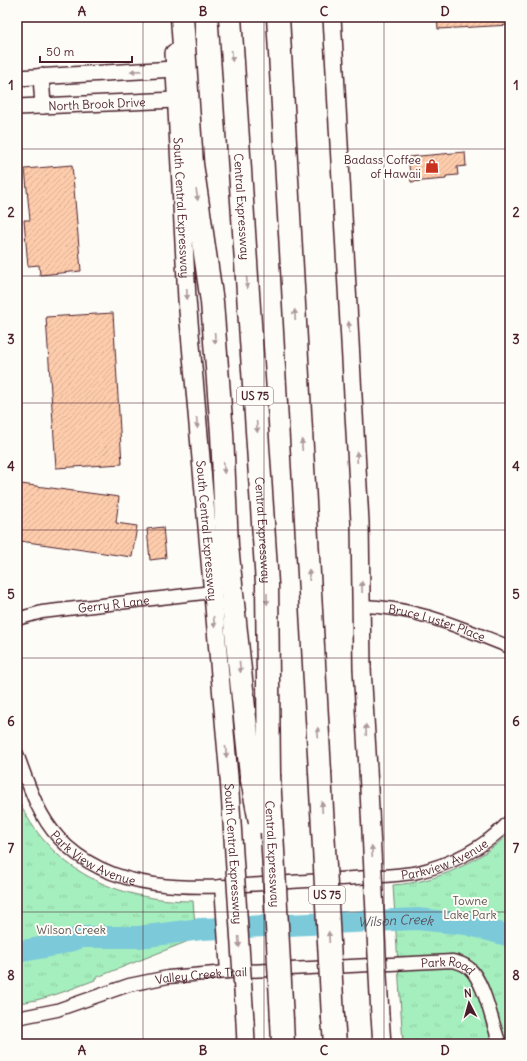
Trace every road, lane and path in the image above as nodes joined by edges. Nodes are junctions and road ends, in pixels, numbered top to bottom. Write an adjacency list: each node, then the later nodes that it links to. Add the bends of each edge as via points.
1 (172, 17): 6 (main road, South Central Expressway)
2 (182, 17): 17 (highway, one-way to 17, via 192,164 212,302 227,546)
3 (230, 17): 17 (highway, Central Expressway / US 75, one-way to 17, via 267,584)
4 (278, 17): 26 (highway, US 75, one-way to 4, bridge)
5 (332, 17): 13 (main road, one-way to 5)
6 (175, 69): 7 (street, one-way to 7); 9 (main road, South Central Expressway)
7 (41, 76): 8 (street); 10 (street)
8 (17, 78)
9 (176, 100): 10 (street, North Brook Drive); 12 (main road, South Central Expressway, one-way to 12, via 187,300)
10 (43, 106): 11 (street, North Brook Drive)
11 (17, 107)
12 (212, 592): 14 (street, Gerry R Lane, via 42,612); 24 (main road, South Central Expressway, one-way to 24, bridge, via 228,777)
13 (362, 606): 15 (street, Bruce Luster Place, via 387,607 421,614); 27 (main road, one-way to 13, bridge, via 362,668)
14 (17, 618)
15 (510, 647)
16 (17, 754): 20 (street, Park View Avenue, via 48,823 62,841 88,862 125,878 148,883)
17 (260, 775): 25 (highway, Central Expressway / US 75, bridge, via 276,906)
18 (510, 821): 19 (street, Parkview Avenue, via 461,857 430,870)
19 (394, 876): 20 (street, Park View Avenue)
20 (221, 886): 22 (street)
21 (391, 964): 22 (street, Valley Creek Trail); 28 (street, Park Road, via 452,961 462,963 477,978)
22 (227, 972): 23 (street, Valley Creek Trail, via 129,985 57,1010)
23 (17, 1018)
24 (246, 1044)
25 (283, 1044)
26 (335, 1044)
27 (382, 1044)
28 (500, 1044)

